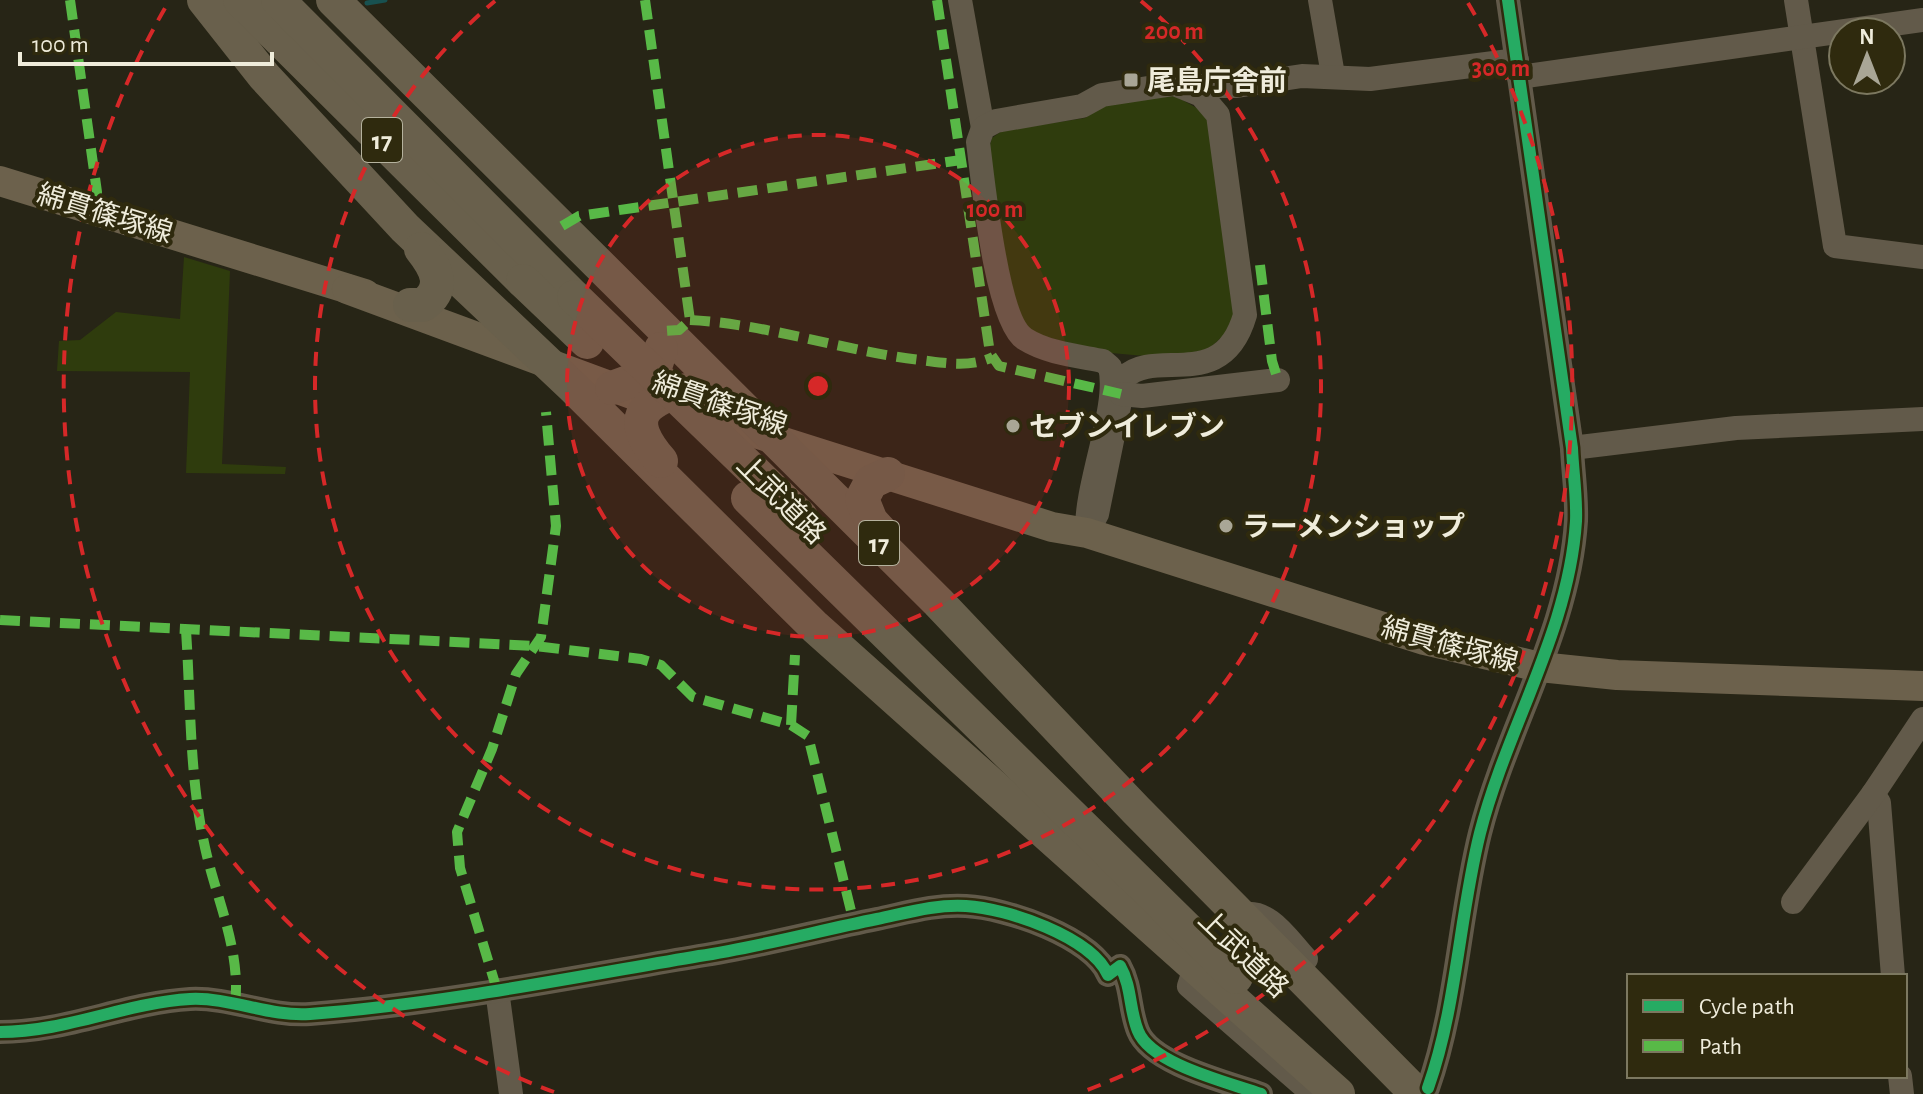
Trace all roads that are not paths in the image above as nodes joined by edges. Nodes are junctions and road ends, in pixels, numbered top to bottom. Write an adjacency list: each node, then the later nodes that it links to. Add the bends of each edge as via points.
1 (185, 0): 18 (street)
2 (204, 0): 20 (highway, 17, via 264,76)
3 (240, 0): 55 (highway, 上武道路 / 17, bridge)
4 (278, 0): 56 (highway, 上武道路 / 17, bridge, via 1125,838)
5 (960, 0): 17 (street)
6 (1320, 0): 13 (street)
7 (1508, 0): 12 (street)
8 (1796, 0): 11 (street)
9 (340, 2): 22 (highway, 17)
10 (1923, 20): 11 (street)
11 (1802, 36): 12 (street); 21 (street, via 1835,246)
12 (1518, 69): 13 (street, via 1370,79); 35 (street)
13 (1333, 75): 15 (street)
14 (1174, 84): 15 (street); 16 (street, via 1201,95); 17 (street, via 1102,95 1082,106 996,121)
15 (1237, 86): 16 (street, via 1221,97)
16 (1218, 115): 31 (street, via 1245,296 1242,327 1232,344 1201,363 1131,371)
17 (983, 128): 37 (street, via 978,142 1000,285 1014,328 1041,347 1110,367 1111,392 1086,510)
18 (304, 134)
19 (0, 181): 23 (main road, 綿貫篠塚線)
20 (405, 228): 24 (highway, via 438,278 428,301); 25 (highway, 17)
21 (1923, 257)
22 (608, 274): 29 (highway, via 659,343 660,360); 32 (highway, 17)
23 (347, 289): 24 (main road, 綿貫篠塚線); 26 (main road, 綿貫篠塚線)
24 (410, 305): 25 (main road, 綿貫篠塚線)
25 (520, 337): 26 (highway, 17); 29 (main road, 綿貫篠塚線)
26 (553, 367): 28 (main road, 綿貫篠塚線); 38 (highway, 17)
27 (1278, 380): 31 (street)
28 (612, 388): 29 (highway)
29 (649, 389): 30 (highway); 34 (main road, 綿貫篠塚線); 38 (highway, via 641,418 644,440)
30 (686, 390): 32 (main road, 綿貫篠塚線)
31 (1121, 394): 37 (street, via 1097,514)
32 (745, 410): 34 (highway, 17); 37 (main road, 綿貫篠塚線, via 1056,515)
33 (1923, 419): 35 (street, via 1736,428)
34 (775, 440): 36 (main road, 綿貫篠塚線); 39 (highway, 17)
35 (1572, 448): 40 (street, via 1572,548)
36 (888, 474): 37 (main road, 綿貫篠塚線, via 1052,527); 39 (highway, via 866,488 864,507)
37 (1087, 533): 40 (main road, 綿貫篠塚線, via 1424,640)
38 (724, 539): 45 (highway, 17, via 887,695)
39 (938, 602): 51 (highway, 17, via 1240,915)
40 (1540, 667): 41 (main road, 綿貫篠塚線, via 1668,678); 51 (street, via 1481,830 1449,1007)
41 (1923, 686)
42 (1923, 719): 43 (street)
43 (1873, 794): 44 (street); 46 (street, via 1879,803)
44 (1793, 902)
45 (1195, 968): 50 (street, via 1189,986); 54 (highway, 17)
46 (1893, 974)
47 (497, 990): 48 (street, via 294,1015 191,999 48,1030); 49 (street, via 723,953 928,908 970,906 1014,916 1083,946 1108,975 1120,966 1129,981 1144,1045); 52 (street)
48 (0, 1032)
49 (1218, 1087): 53 (street)
50 (1304, 1091)
51 (1427, 1092)
52 (511, 1094)
53 (1261, 1094)
54 (1338, 1094)
55 (1355, 1094)
56 (1393, 1094)

